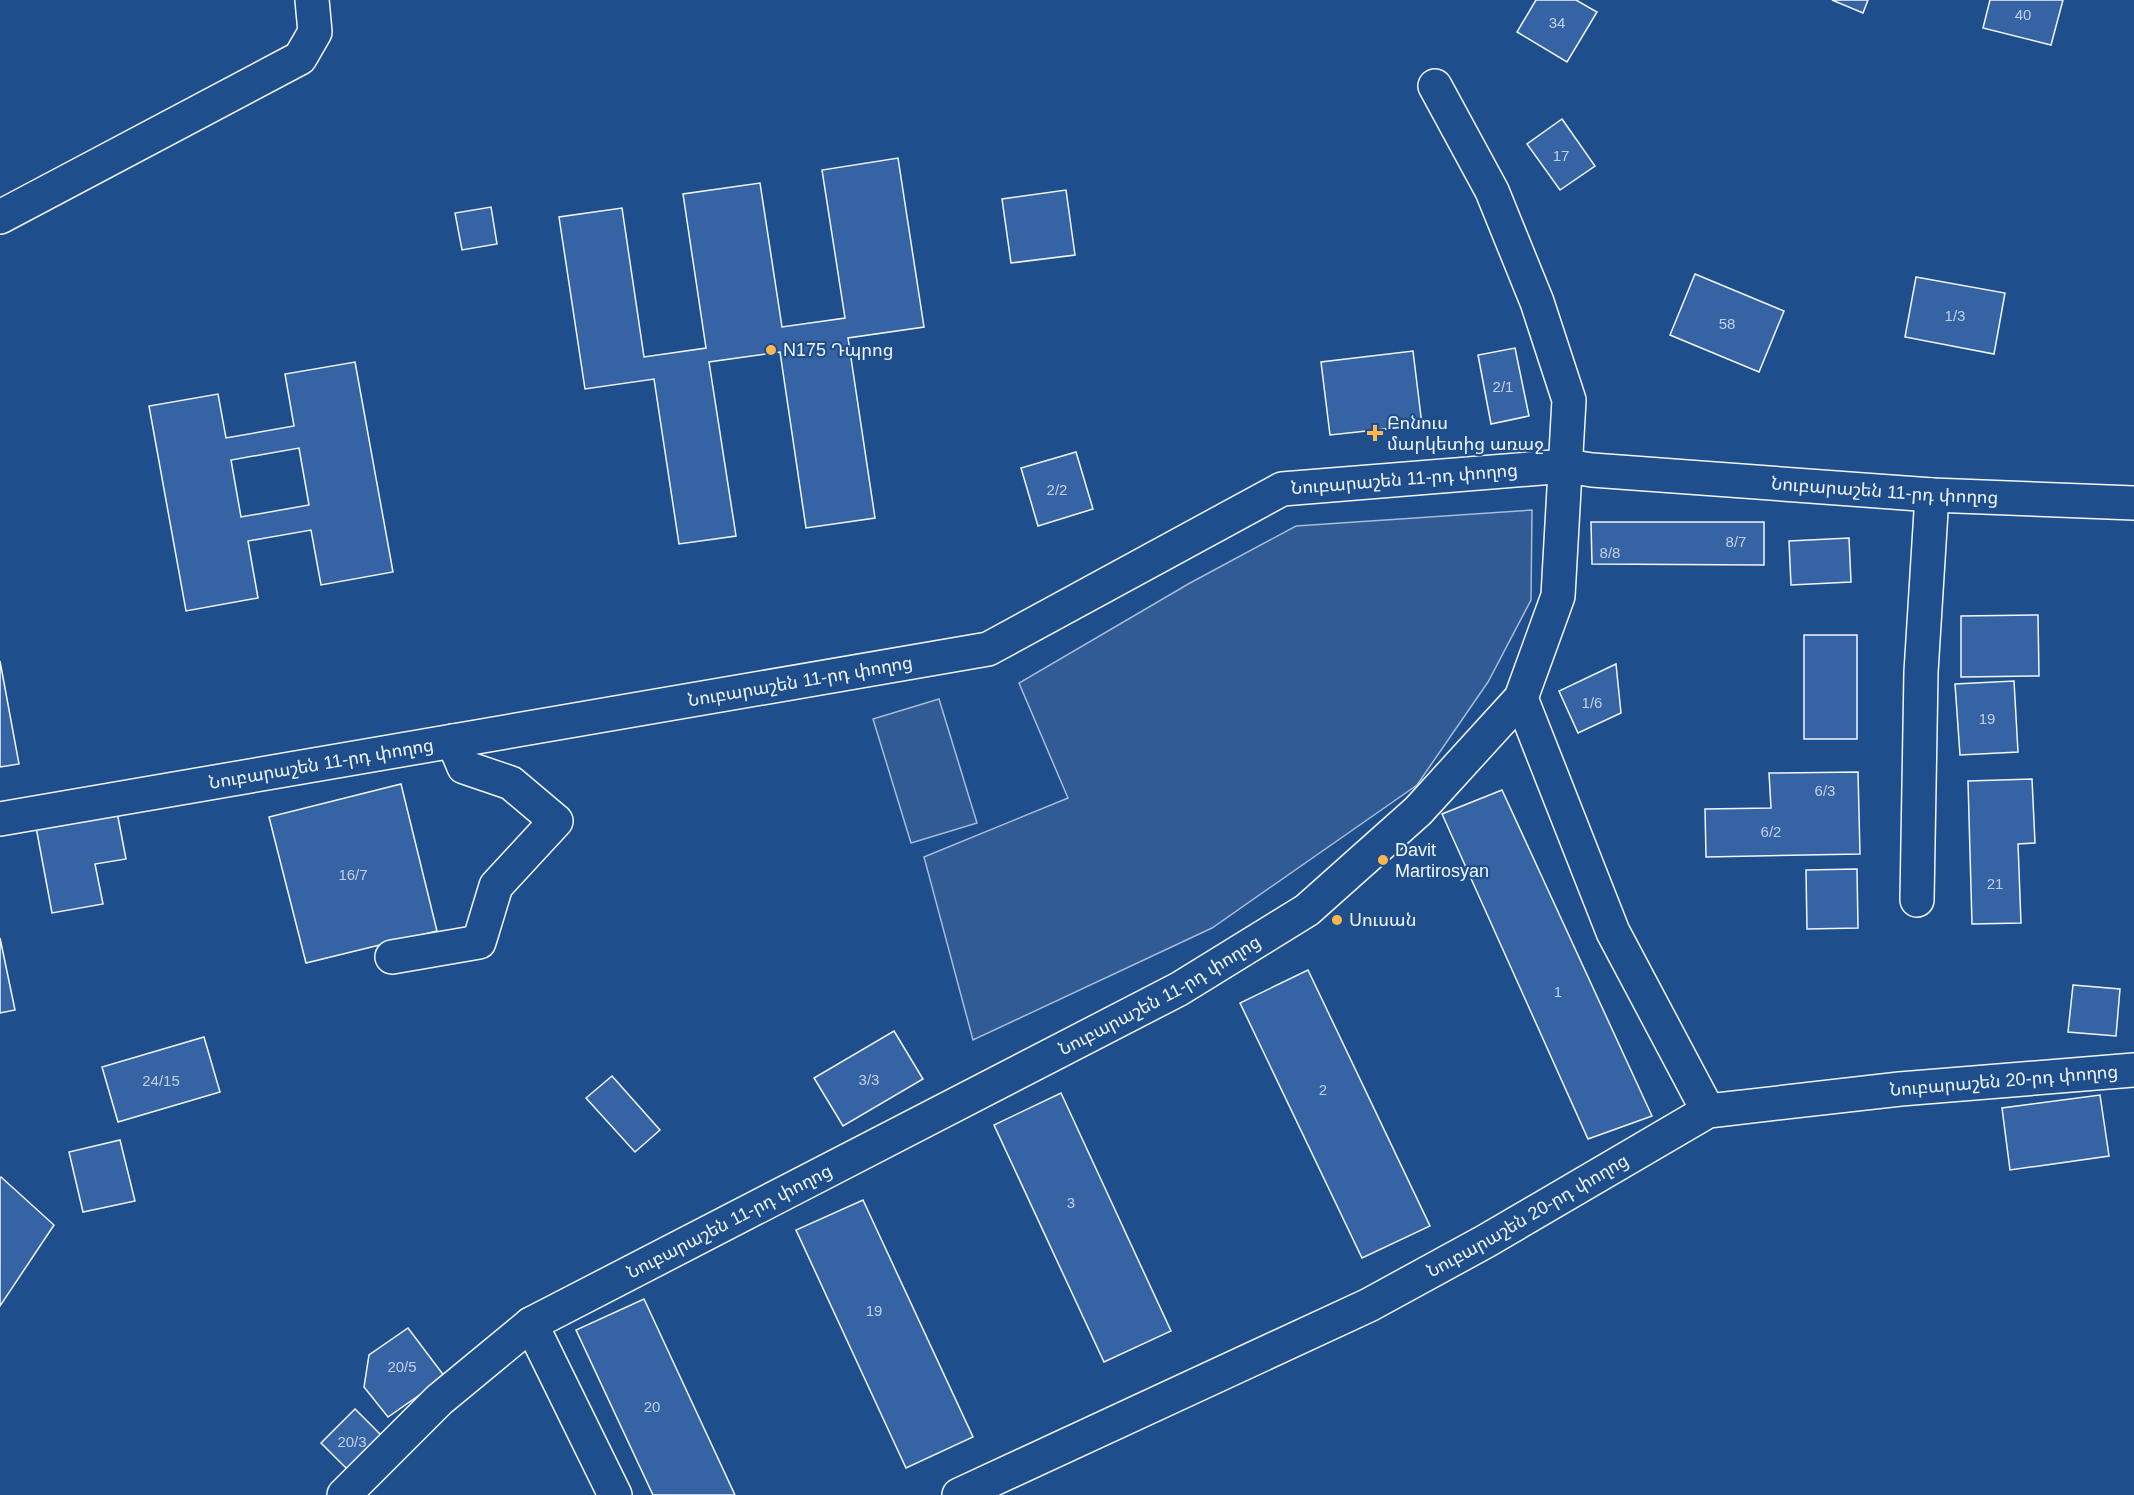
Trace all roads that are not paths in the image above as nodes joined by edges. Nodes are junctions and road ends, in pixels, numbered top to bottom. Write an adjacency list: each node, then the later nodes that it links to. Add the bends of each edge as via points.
1 (312, 0): 3 (street, via 315,32 300,58)
2 (1434, 86): 4 (street, via 1492,191 1537,302 1569,400)
3 (0, 217)
4 (1566, 466): 5 (street, Նուբարաշեն 11-րդ փողոց); 7 (street, Նուբարաշեն 11-րդ փողոց, via 1558,596); 8 (street, Նուբարաշեն 11-րդ փողոց, via 1282,489 988,649)
5 (1932, 495): 6 (street, Նուբարաշեն 11-րդ փողոց); 10 (street, via 1921,672)
6 (2134, 503)
7 (1521, 698): 13 (street, via 1612,932); 14 (street, Նուբարաշեն 11-րդ փողոց, via 1418,811 1307,910 1179,989)
8 (453, 741): 9 (street, Նուբարաշեն 11-րդ փողոց); 11 (street, via 464,767 511,783 556,821 496,886 478,942)
9 (0, 819)
10 (1917, 900)
11 (392, 957)
12 (2134, 1070): 13 (street, Նուբարաշեն 20-րդ փողոց, via 1900,1089)
13 (1708, 1111): 17 (street, Նուբարաշեն 20-րդ փողոց, via 1486,1242 1369,1305)
14 (531, 1324): 15 (street, Նուբարաշեն 11-րդ փողոց, via 439,1400); 16 (street)
15 (344, 1495)
16 (615, 1495)
17 (959, 1495)

